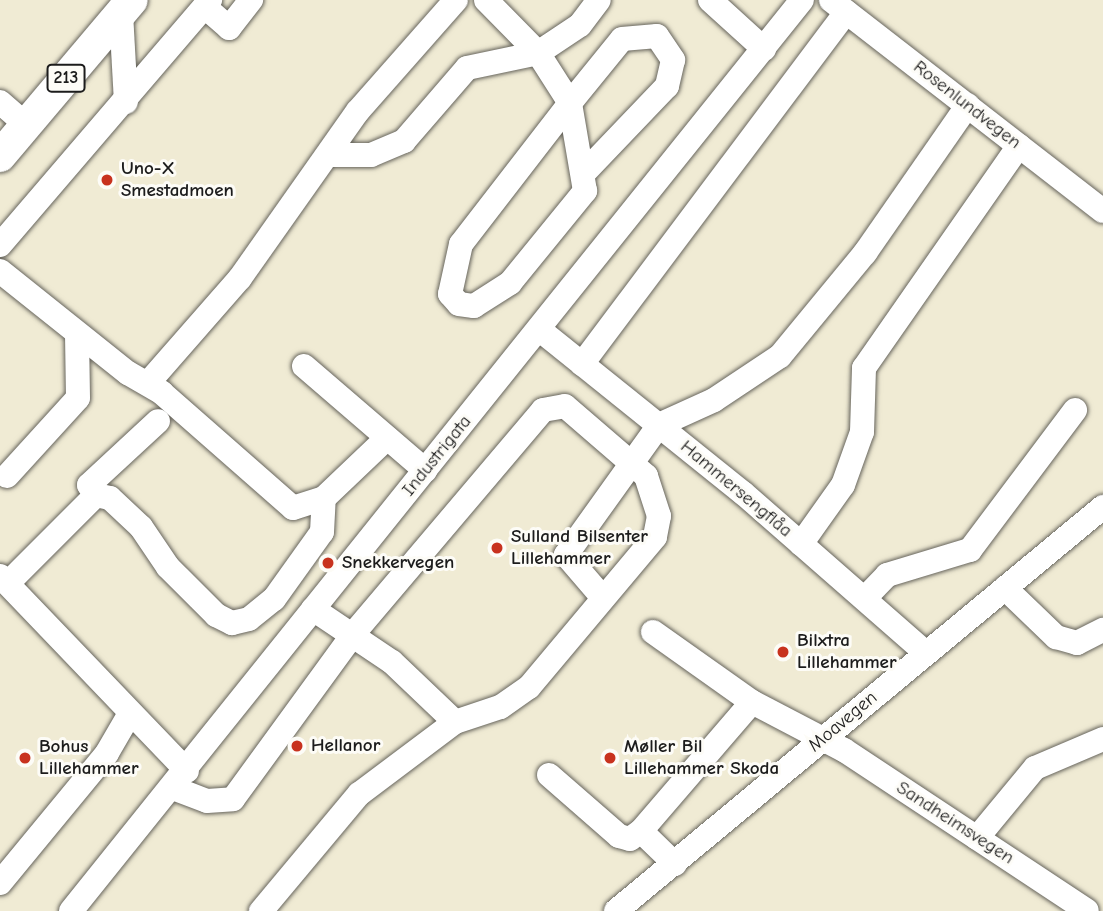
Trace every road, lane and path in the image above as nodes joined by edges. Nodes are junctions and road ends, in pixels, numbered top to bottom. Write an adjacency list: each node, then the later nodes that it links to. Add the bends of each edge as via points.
1 (251, 0): 7 (street, via 229,29)
2 (456, 0): 18 (street)
3 (486, 0): 11 (street)
4 (599, 0): 11 (street, via 580,25)
5 (710, 0): 10 (street)
6 (802, 0): 10 (street, Industrigata)
7 (208, 3): 13 (street)
8 (127, 6): 13 (street); 16 (main road, 213)
9 (838, 6): 15 (street, Rosenlundvegen); 26 (street)
10 (764, 49): 24 (street, Industrigata)
11 (538, 52): 14 (street); 18 (street, via 467,68 404,141 371,155)
12 (0, 102): 16 (street)
13 (126, 102): 22 (street)
14 (570, 103): 20 (street); 20 (street, via 622,39 645,33 667,45 673,60 667,86); 20 (street, via 461,244 450,275 450,294 459,304 474,306 510,283 577,207 585,191)
15 (968, 105): 17 (street, Rosenlundvegen); 31 (street, via 865,253 779,356 714,400)
16 (26, 125): 19 (main road, 213)
17 (1019, 146): 21 (street, Rosenlundvegen); 39 (street, via 864,368 862,432 843,485)
18 (328, 155): 28 (street, via 240,278)
19 (0, 156)
20 (584, 173)
21 (1100, 204)
22 (0, 245)
23 (0, 271): 25 (street)
24 (540, 330): 26 (street, Hammersengflåa); 34 (street, Industrigata)
25 (77, 335): 28 (street); 35 (street, via 78,398)
26 (582, 364): 31 (street, Hammersengflåa)
27 (304, 366): 32 (street)
28 (149, 382): 37 (street, via 293,508)
29 (1075, 410): 43 (street, via 970,550 887,575)
30 (158, 421): 36 (street, via 89,485)
31 (659, 425): 33 (street); 39 (street, Hammersengflåa)
32 (387, 438): 34 (street); 37 (street)
33 (634, 465): 42 (street, via 646,476 659,516 655,537); 42 (street, via 566,555); 47 (street, via 565,406 543,410)
34 (425, 470): 44 (street, Industrigata)
35 (7, 476)
36 (96, 495): 37 (street, via 110,498 167,566 232,623 249,619 274,598 322,531); 40 (street)
37 (324, 498)
38 (1103, 507): 41 (street, Moavegen)
39 (801, 544): 43 (street, Hammersengflåa)
40 (4, 579): 50 (street)
41 (1005, 588): 45 (street, via 1056,637 1077,643); 48 (street, Moavegen)
42 (603, 598): 51 (street, via 529,687 500,707)
43 (865, 598): 48 (street, Hammersengflåa)
44 (313, 609): 47 (street); 55 (street, Industrigata)
45 (1103, 630)
46 (653, 632): 49 (street, Sandheimsvegen)
47 (354, 633): 51 (street); 55 (street, via 233,799 207,801)
48 (926, 653): 52 (street, Moavegen)
49 (752, 702): 52 (street, Sandheimsvegen); 56 (street)
50 (129, 715): 55 (street); 59 (street, via 107,753)
51 (455, 722): 61 (street, via 359,794)
52 (822, 739): 57 (street, Sandheimsvegen); 58 (street, Moavegen)
53 (1103, 739): 57 (street, via 1035,768)
54 (549, 775): 56 (street, via 619,836 630,839)
55 (180, 779): 60 (street, Industrigata)
56 (640, 831): 58 (street)
57 (977, 838): 63 (street, Sandheimsvegen)
58 (675, 864): 62 (street, Moavegen)
59 (0, 883)
60 (71, 911)
61 (261, 911)
62 (616, 911)
63 (1087, 911)

